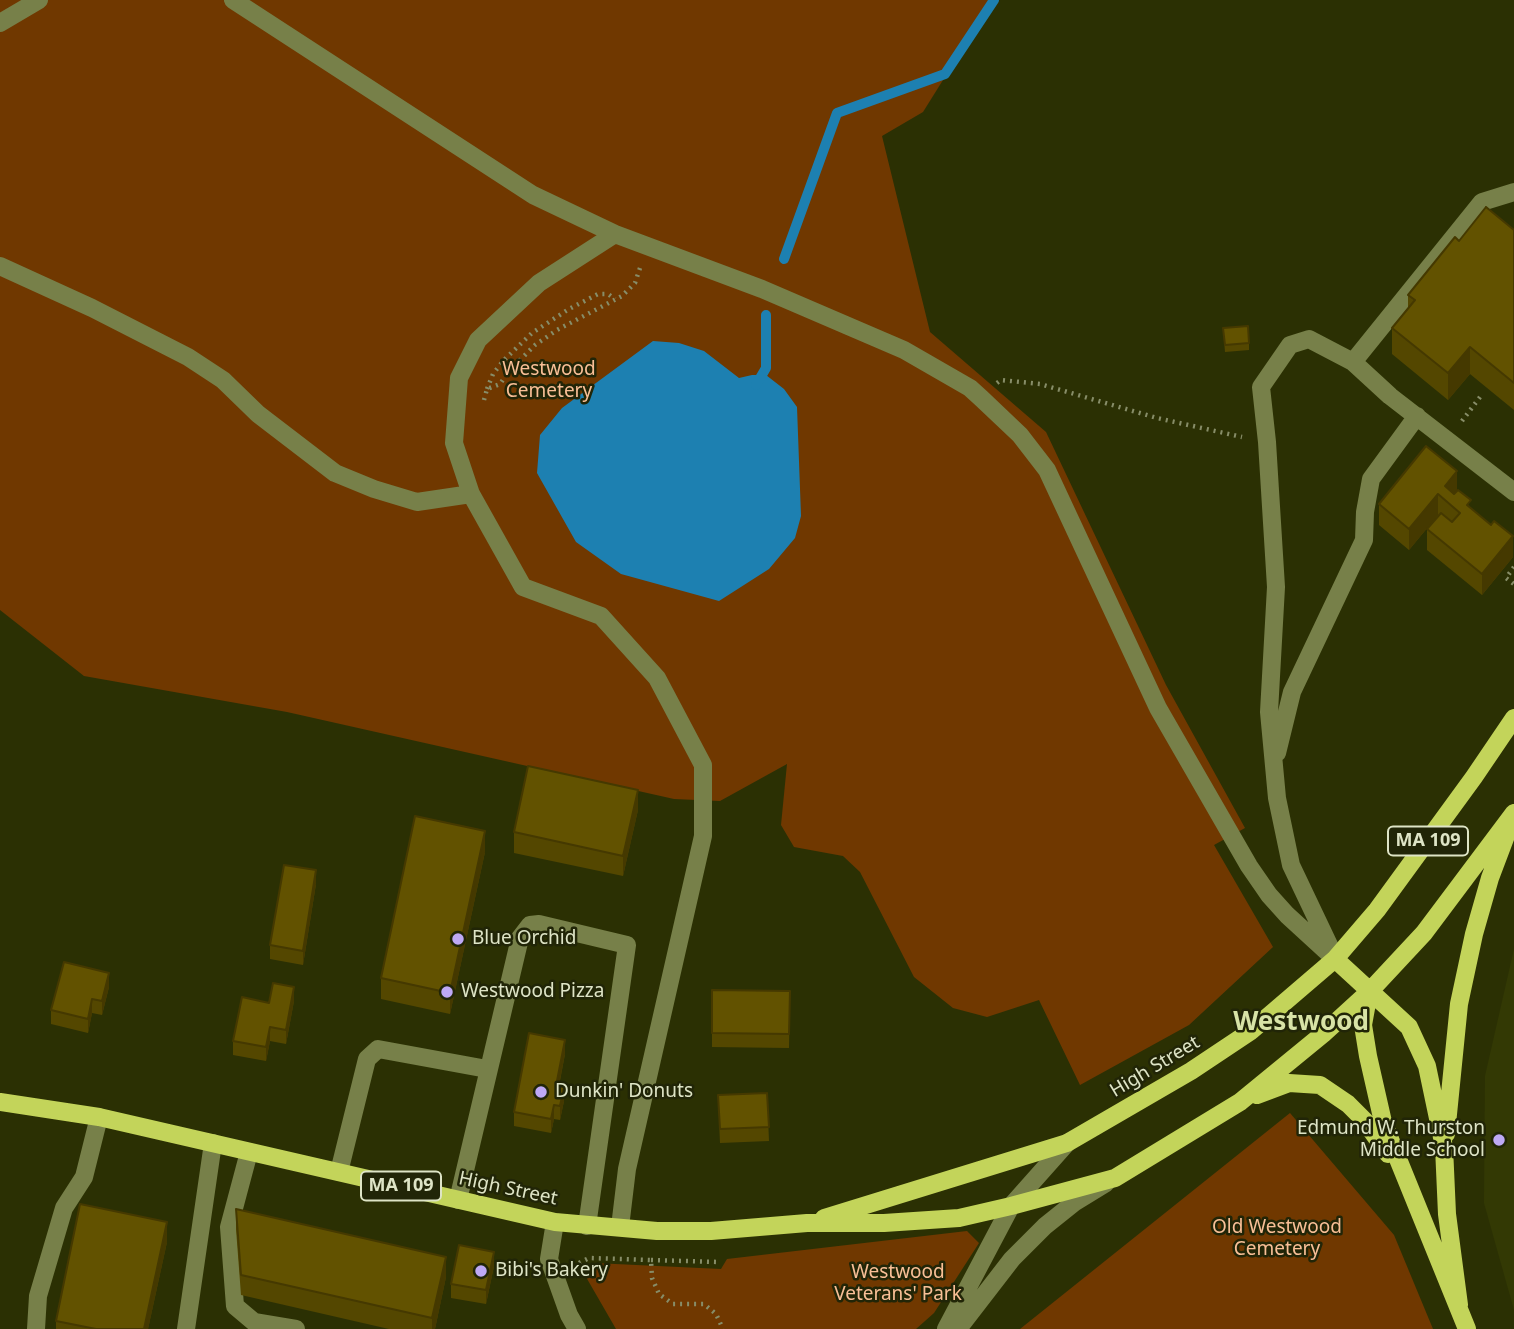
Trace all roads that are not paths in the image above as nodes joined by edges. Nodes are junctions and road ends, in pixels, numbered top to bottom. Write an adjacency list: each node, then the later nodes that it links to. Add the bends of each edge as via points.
1 (39, 0): 3 (street)
2 (233, 0): 5 (street, via 533,195)
3 (0, 23)
4 (1514, 192): 7 (street, via 1482,202)
5 (615, 234): 10 (street, via 539,283 478,340 459,378 454,443); 14 (street, via 762,289 904,350 970,388 1020,435 1047,470 1158,708 1250,866 1287,915)
6 (0, 266): 10 (street, via 188,357 223,380 258,414 335,473 417,502)
7 (1353, 362): 8 (street); 12 (street, via 1309,339 1290,345 1261,387 1276,587 1269,712)
8 (1417, 416): 9 (street); 12 (street, via 1371,479 1364,540 1292,692)
9 (1514, 492)
10 (471, 494): 32 (street, via 523,586 601,616 657,678 704,765 703,836 627,1169)
11 (1514, 718): 14 (main road, High Street / MA 109, via 1377,910)
12 (1275, 763): 14 (street, via 1277,799 1291,865)
13 (1514, 813): 15 (main road, High Street / MA 109, via 1423,933); 22 (main road, via 1490,878 1459,1004)
14 (1335, 958): 15 (main road); 21 (main road, High Street / MA 109, via 1251,1031)
15 (1369, 992): 18 (main road, High Street / MA 109); 22 (main road, via 1409,1027 1427,1066); 24 (main road, via 1363,1025 1368,1056 1383,1122)
16 (487, 1069): 25 (street, via 377,1049 367,1059); 27 (street); 31 (street, via 520,938 530,925 627,945)
17 (0, 1102): 19 (main road, High Street / MA 109)
18 (1240, 1102): 24 (main road, via 1289,1083 1320,1085 1364,1120); 26 (main road, High Street / MA 109)
19 (99, 1117): 20 (main road, High Street / MA 109); 34 (street, via 84,1177 60,1220 38,1296)
20 (213, 1143): 23 (main road, High Street / MA 109); 35 (street)
21 (1066, 1143): 28 (street); 30 (main road, High Street / MA 109)
22 (1444, 1147): 33 (main road)
23 (249, 1152): 25 (main road, High Street / MA 109); 36 (street, via 229,1227 235,1306 254,1322)
24 (1401, 1170): 33 (main road)
25 (339, 1172): 27 (main road, High Street / MA 109)
26 (1115, 1178): 28 (main road, High Street / MA 109); 39 (street, via 1045,1226 1012,1259)
27 (458, 1200): 29 (main road, High Street / MA 109)
28 (1011, 1206): 30 (main road, High Street / MA 109, via 959,1218); 38 (street)
29 (555, 1222): 31 (main road, High Street / MA 109); 37 (street, via 549,1259)
30 (807, 1223): 32 (main road, High Street / MA 109, via 711,1231)
31 (587, 1226): 32 (main road, High Street / MA 109)
32 (620, 1227)
33 (1459, 1305): 40 (main road)
34 (36, 1329)
35 (187, 1329)
36 (296, 1329)
37 (578, 1329)
38 (946, 1329)
39 (958, 1329)
40 (1467, 1329)

